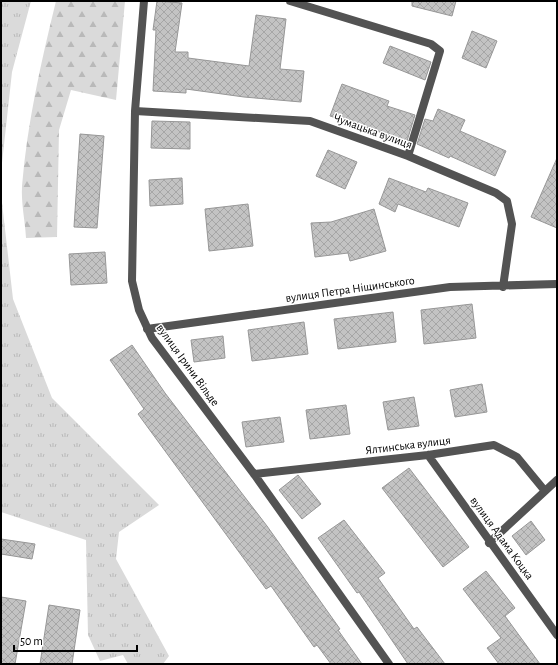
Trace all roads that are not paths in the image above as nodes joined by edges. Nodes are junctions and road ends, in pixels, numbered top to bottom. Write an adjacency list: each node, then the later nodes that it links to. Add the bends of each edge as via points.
1 (144, 1): 3 (street, вулиця Ірини Вільде)
2 (290, 1): 4 (street, via 431,44 440,51)
3 (135, 111): 4 (street, Чумацька вулиця, via 310,121); 7 (street, вулиця Ірини Вільде, via 132,281)
4 (408, 156): 6 (street, Чумацька вулиця, via 496,193 506,201 512,224)
5 (557, 284): 6 (street, вулиця Петра Ніщинського)
6 (503, 287): 7 (street, вулиця Петра Ніщинського, via 450,288)
7 (147, 329): 9 (street, вулиця Ірини Вільде)
8 (428, 455): 9 (street, Ялтинська вулиця); 11 (street, Ялтинська вулиця, via 494,445 517,456); 12 (street, вулиця Адама Коцка)
9 (254, 474): 14 (street, вулиця Ірини Вільде)
10 (557, 480): 11 (street)
11 (545, 491): 12 (street)
12 (489, 543): 13 (street, вулиця Адама Коцка)
13 (557, 635)
14 (389, 664)

